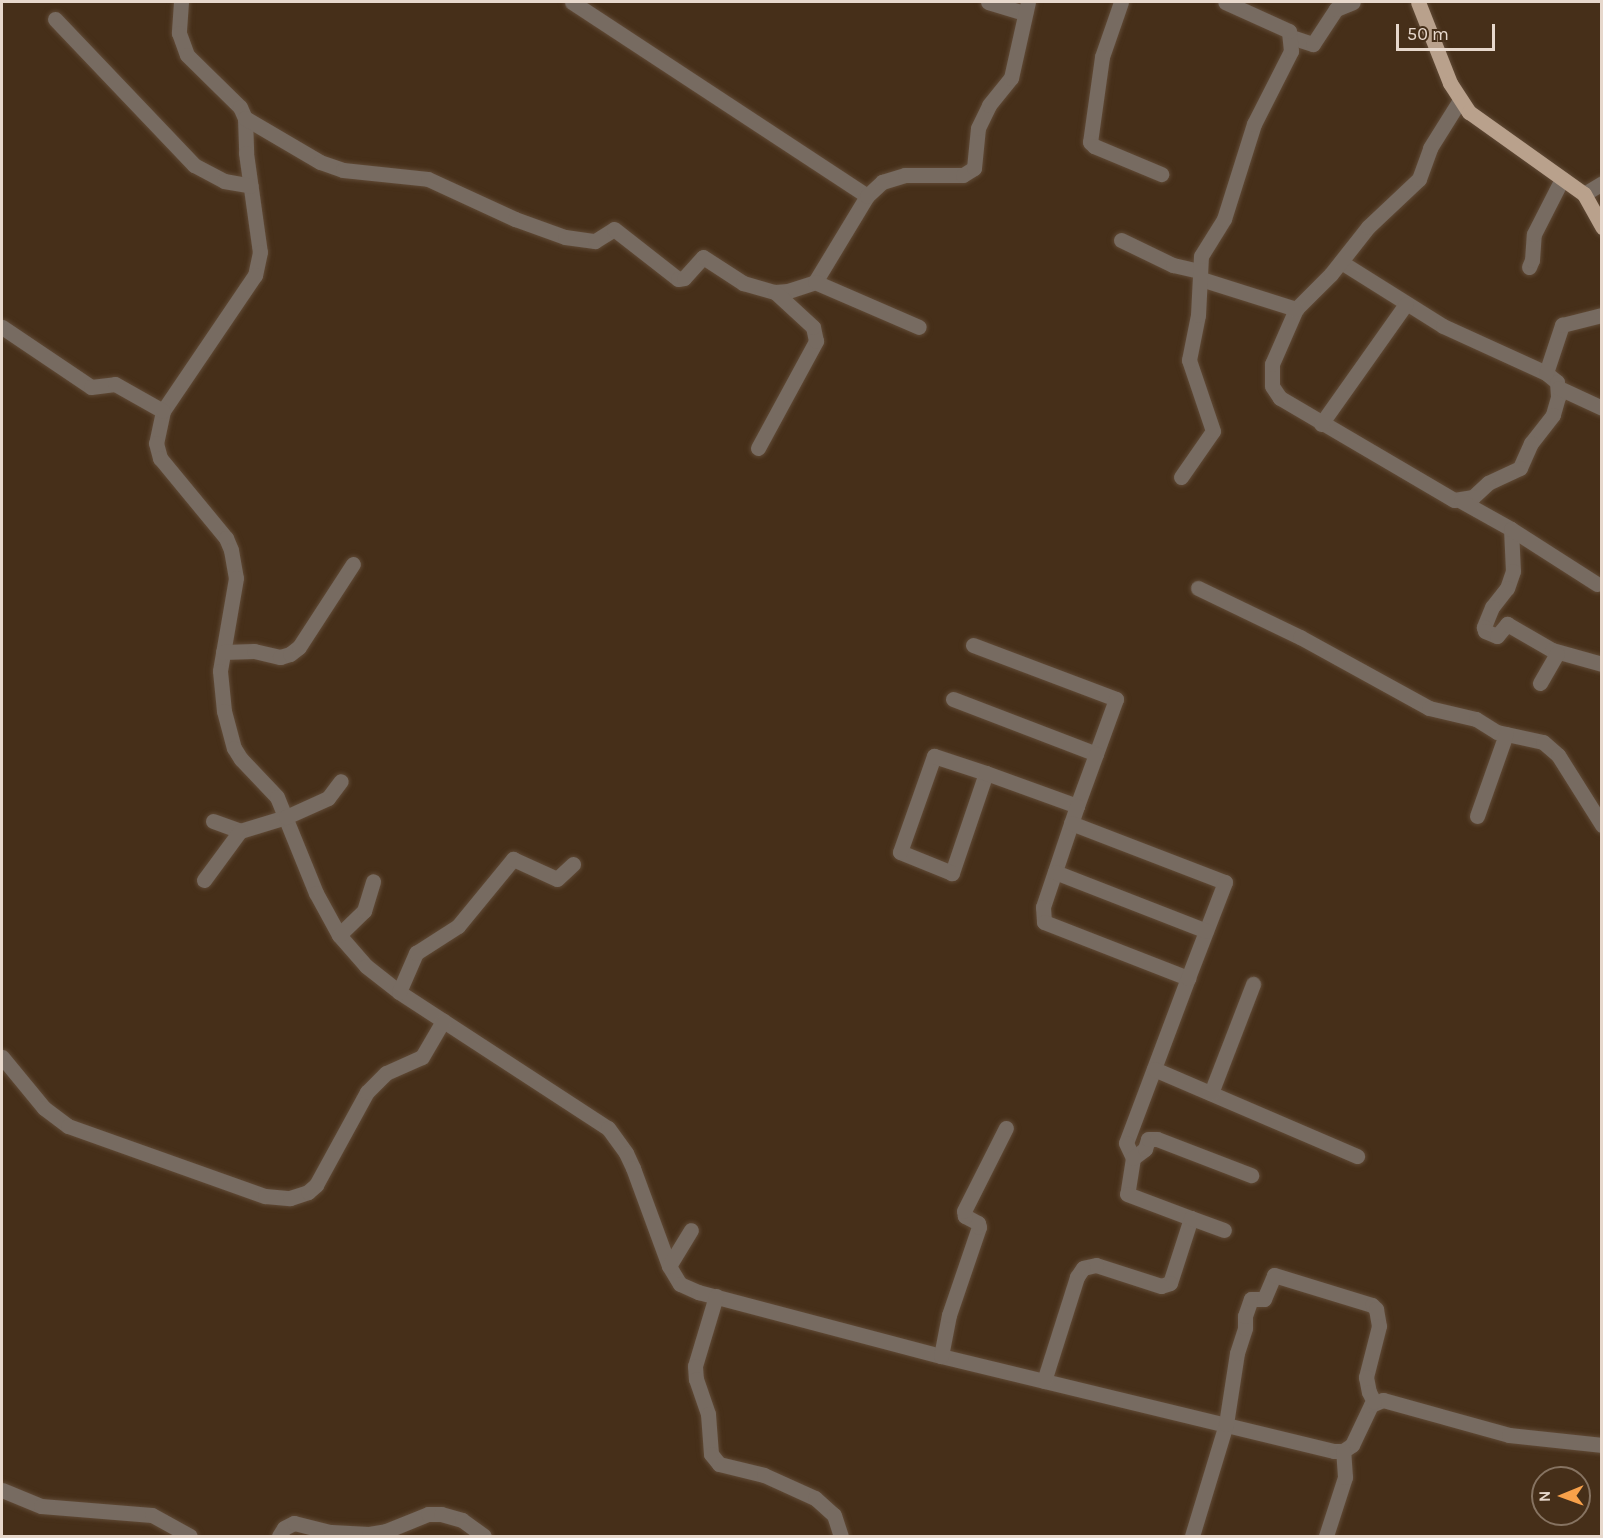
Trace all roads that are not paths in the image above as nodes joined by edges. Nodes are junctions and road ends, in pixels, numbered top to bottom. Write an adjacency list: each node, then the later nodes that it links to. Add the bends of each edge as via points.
1 (181, 2): 12 (street, via 179,33 187,55 240,107)
2 (572, 2): 18 (street)
3 (988, 2): 8 (street)
4 (1121, 2): 13 (street, via 1102,57 1090,142)
5 (1225, 2): 10 (street, via 1282,26)
6 (1353, 2): 10 (street, via 1336,9 1313,44)
7 (1418, 2): 11 (main road)
8 (1026, 7): 18 (street, via 1011,78 989,105 978,128 974,168 963,175 905,176 882,182)
9 (55, 19): 16 (street, via 194,165 224,181)
10 (1292, 37): 23 (street, via 1291,51 1254,124 1224,219 1201,256)
11 (1460, 100): 14 (main road, via 1478,120); 21 (street, via 1435,139 1419,179 1368,227)
12 (245, 118): 16 (street); 25 (street, via 320,162 343,170 428,179 515,219 584,242 595,241 614,229 678,279 684,278 703,257 743,283)
13 (1161, 174)
14 (1562, 179): 17 (main road); 22 (street, via 1534,234)
15 (1602, 183): 17 (street)
16 (251, 186): 34 (street, via 261,252 255,275)
17 (1584, 195): 19 (main road)
18 (867, 196): 24 (street)
19 (1602, 227)
20 (1121, 240): 23 (street)
21 (1341, 262): 26 (street); 27 (street)
22 (1529, 267)
23 (1200, 275): 27 (street); 37 (street, via 1189,360 1213,431)
24 (815, 282): 25 (street); 30 (street)
25 (775, 292): 36 (street, via 813,327 816,341)
26 (1406, 304): 31 (street, via 1443,326); 35 (street)
27 (1296, 309): 35 (street, via 1272,364 1272,386 1280,398)
28 (1602, 315): 31 (street, via 1562,325)
29 (2, 327): 34 (street, via 91,387 115,384)
30 (919, 327)
31 (1546, 373): 32 (street)
32 (1559, 388): 33 (street); 38 (street, via 1553,415 1532,443 1520,468)
33 (1602, 408)
34 (163, 411): 44 (street, via 156,437 160,458 226,538 231,550 236,578)
35 (1321, 424): 38 (street)
36 (758, 448)
37 (1181, 477)
38 (1461, 501): 39 (street)
39 (1511, 529): 41 (street); 45 (street, via 1513,571 1484,629 1497,636 1507,624)
40 (353, 564): 44 (street, via 299,647 290,654 280,657 254,651)
41 (1597, 584)
42 (1198, 588): 49 (street, via 1300,637 1429,708 1467,716)
43 (973, 645): 50 (street, via 1116,699)
44 (223, 652): 55 (street, via 221,692 227,731 241,759 277,797)
45 (1557, 653): 46 (street); 47 (street)
46 (1602, 664)
47 (1540, 683)
48 (953, 699): 50 (street)
49 (1506, 734): 54 (street); 58 (street, via 1537,739 1551,746)
50 (1096, 754): 53 (street)
51 (986, 773): 51 (street, via 952,873 900,852 934,756); 53 (street)
52 (341, 781): 55 (street, via 328,798)
53 (1077, 806): 57 (street)
54 (1477, 816)
55 (286, 817): 59 (street); 65 (street, via 305,871)
56 (213, 821): 59 (street)
57 (1071, 823): 61 (street); 64 (street, via 1225,882)
58 (1602, 825)
59 (240, 831): 62 (street)
60 (573, 864): 68 (street, via 557,879 513,859 458,926 416,953)
61 (1055, 872): 64 (street); 66 (street, via 1043,907 1044,922)
62 (204, 880)
63 (373, 881): 65 (street, via 364,911)
64 (1206, 931): 66 (street)
65 (339, 935): 68 (street, via 366,966)
66 (1188, 978): 71 (street)
67 (1253, 984): 72 (street)
68 (399, 992): 69 (street)
69 (443, 1021): 70 (street, via 422,1057 386,1073 367,1092 316,1185 290,1198 265,1196 68,1126 44,1108); 82 (street, via 608,1128 633,1168)
70 (2, 1057)
71 (1154, 1069): 72 (street); 74 (street)
72 (1211, 1093): 76 (street)
73 (1006, 1128): 84 (street, via 964,1212 979,1227 949,1315)
74 (1131, 1129): 75 (street); 77 (street, via 1126,1143)
75 (1157, 1139): 77 (street, via 1148,1140 1145,1149); 78 (street)
76 (1357, 1156)
77 (1133, 1158): 79 (street, via 1127,1194)
78 (1251, 1175)
79 (1191, 1218): 81 (street); 85 (street, via 1170,1283 1161,1286 1096,1265 1083,1268)
80 (691, 1230): 82 (street)
81 (1224, 1230)
82 (669, 1266): 83 (street, via 680,1284)
83 (716, 1296): 84 (street); 94 (street, via 695,1366 708,1414 711,1454 719,1464 764,1475 815,1498 834,1515)
84 (941, 1356): 85 (street)
85 (1044, 1380): 87 (street)
86 (1374, 1402): 87 (street, via 1366,1377 1379,1326 1376,1309 1275,1274 1264,1299 1251,1299 1245,1316); 88 (street, via 1388,1401 1509,1436); 89 (street, via 1352,1445)
87 (1226, 1424): 89 (street); 95 (street)
88 (1602, 1445)
89 (1343, 1451): 96 (street, via 1345,1477)
90 (2, 1490): 91 (street, via 41,1506 152,1515)
91 (190, 1536)
92 (279, 1536): 93 (street, via 294,1523 332,1532 369,1534 428,1514 441,1514 462,1520)
93 (484, 1536)
94 (841, 1536)
95 (1192, 1536)
96 (1326, 1536)

